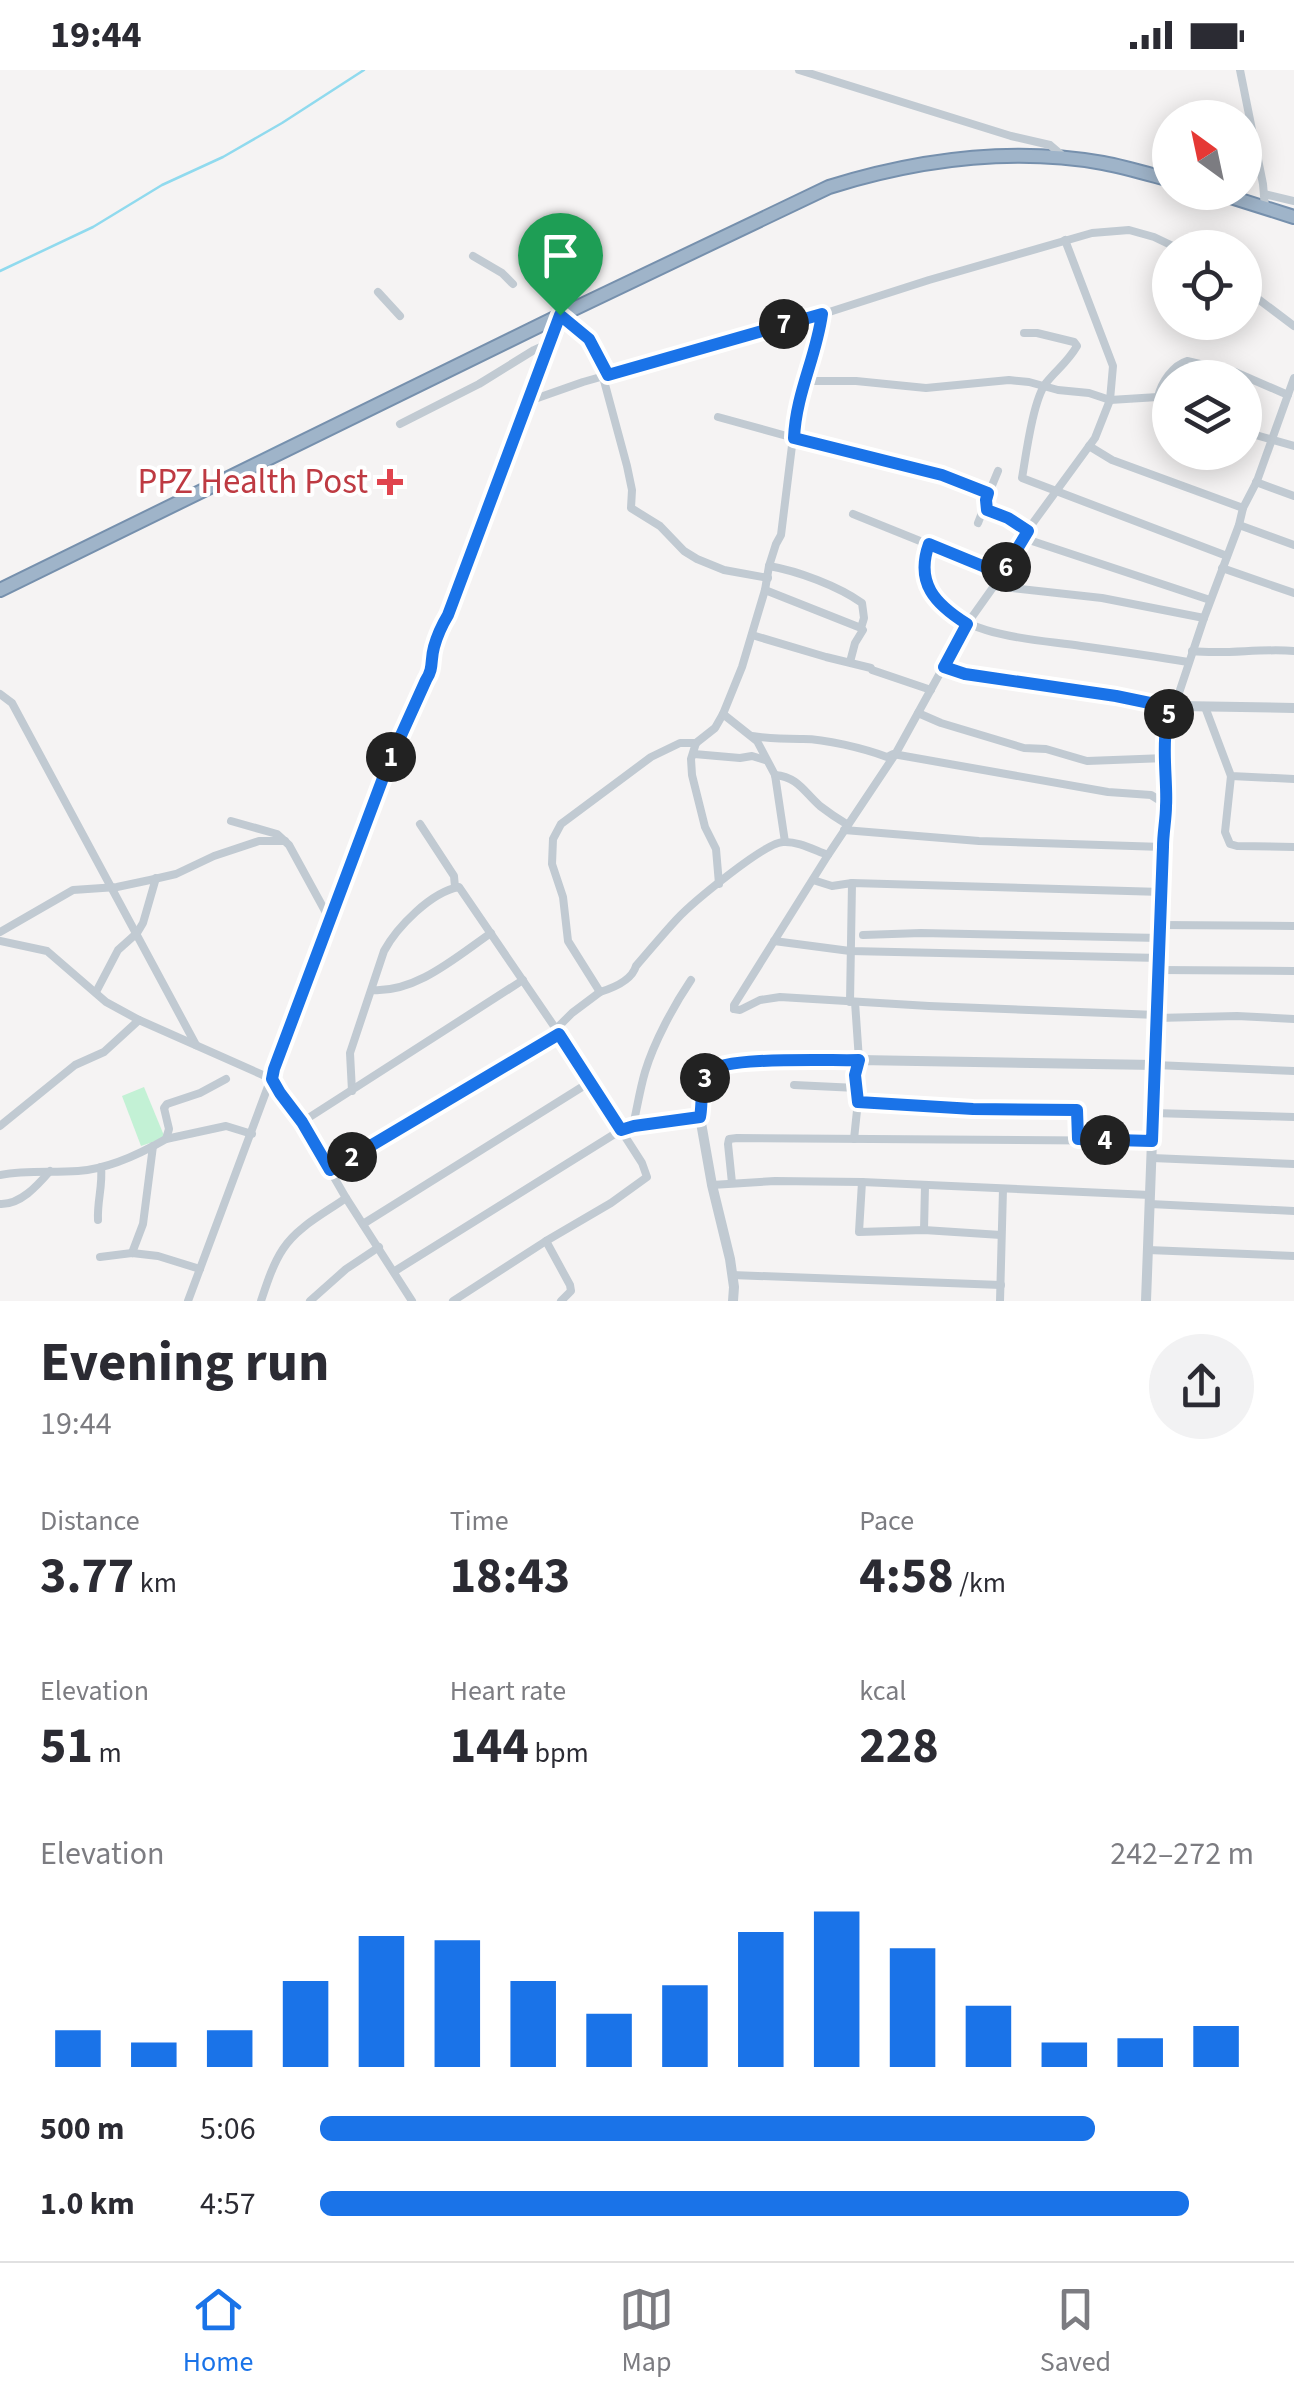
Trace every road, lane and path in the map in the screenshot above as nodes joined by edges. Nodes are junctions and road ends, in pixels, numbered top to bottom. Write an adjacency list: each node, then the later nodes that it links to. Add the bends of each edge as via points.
1 (799, 70): 3 (street, via 1050,145)
2 (1240, 70): 6 (street)
3 (1068, 160): 4 (highway); 15 (highway, via 966,159 868,175 800,200)
4 (1152, 176)
5 (1293, 199): 6 (street)
6 (1264, 201): 7 (highway)
7 (1294, 216)
8 (1152, 236): 9 (street, via 1129,230)
9 (1065, 240): 14 (street); 27 (street, via 1112,360)
10 (473, 256): 11 (street)
11 (513, 284)
12 (378, 292): 16 (street)
13 (1262, 302): 17 (street)
14 (822, 314): 20 (street); 22 (street)
15 (560, 315): 19 (street); 20 (street, via 589,339); 55 (highway)
16 (400, 316)
17 (1294, 326)
18 (1024, 332): 24 (street, via 1077,346)
19 (549, 343): 28 (street); 30 (street)
20 (606, 376): 28 (street); 53 (street, via 632,508 697,559)
21 (1294, 378): 25 (street)
22 (804, 381): 24 (street, via 904,388 1009,380); 32 (street)
23 (1262, 384): 25 (street)
24 (1044, 386): 27 (street); 38 (street, via 1022,478)
25 (1288, 395): 33 (street)
26 (1152, 397): 27 (street)
27 (1110, 400): 34 (street)
28 (529, 401): 100 (street, via 436,639 433,668 389,762)
29 (718, 417): 32 (street)
30 (400, 424)
31 (1262, 437): 33 (street)
32 (794, 438): 39 (street); 50 (street, via 781,536)
33 (1272, 440): 35 (street); 37 (street)
34 (1089, 446): 38 (street); 42 (street)
35 (1294, 446)
36 (998, 470): 39 (street)
37 (1256, 482): 40 (street); 42 (street)
38 (1057, 491): 46 (street); 49 (street)
39 (988, 493): 41 (street)
40 (1294, 496)
41 (985, 506): 44 (street); 46 (street)
42 (1242, 508): 45 (street)
43 (852, 514): 47 (street)
44 (978, 522)
45 (1239, 526): 48 (street); 49 (street)
46 (1025, 534): 52 (street); 58 (street)
47 (929, 544): 52 (street); 60 (street, via 926,581 945,610)
48 (1294, 545)
49 (1227, 556): 51 (street)
50 (769, 566): 53 (street); 61 (street, via 862,602)
51 (1222, 568): 57 (street); 58 (street)
52 (1002, 574): 54 (street)
53 (768, 578): 56 (street)
54 (994, 586): 59 (street); 60 (street)
55 (0, 590)
56 (765, 590): 61 (street); 62 (street)
57 (1294, 593)
58 (1210, 600): 59 (street)
59 (1204, 618): 63 (street)
60 (967, 624): 66 (street); 67 (street)
61 (861, 628): 65 (street)
62 (752, 635): 65 (street); 74 (street)
63 (1192, 651): 64 (street); 66 (street)
64 (1294, 651)
65 (850, 662): 68 (street)
66 (1188, 662): 71 (street)
67 (944, 667): 68 (street); 71 (street)
68 (931, 690): 73 (street)
69 (0, 694): 98 (street, via 12,703)
70 (1204, 707): 71 (street); 72 (street); 82 (street)
71 (1174, 708): 79 (street, via 1167,720)
72 (1294, 708)
73 (918, 713): 78 (street); 79 (street, via 1087,761)
74 (723, 714): 75 (street); 76 (street)
75 (752, 736): 78 (street); 80 (street)
76 (696, 743): 77 (street); 118 (street, via 652,757 556,830 552,864 568,941)
77 (694, 754): 80 (street); 95 (street, via 692,775 716,849)
78 (894, 754): 84 (street, via 1151,795); 87 (street)
79 (1166, 758): 84 (street)
80 (765, 760): 81 (street)
81 (775, 775): 87 (street, via 802,784); 89 (street)
82 (1231, 776): 83 (street); 91 (street, via 1225,832 1230,844)
83 (1294, 779)
84 (1166, 805): 90 (street)
85 (231, 821): 88 (street)
86 (420, 824): 97 (street)
87 (846, 827): 90 (street, via 979,841); 92 (street)
88 (285, 841): 93 (street, via 246,844); 100 (street)
89 (785, 842): 92 (street); 95 (street, via 752,856)
90 (1163, 847): 99 (street)
91 (1294, 847)
92 (828, 855): 94 (street)
93 (156, 878): 98 (street); 104 (street)
94 (812, 880): 96 (street); 109 (street)
95 (719, 884): 118 (street, via 680,916 634,972)
96 (852, 884): 99 (street); 110 (street)
97 (455, 887): 105 (street); 116 (street, via 392,937)
98 (111, 888): 103 (street, via 73,890); 104 (street)
99 (1162, 892): 101 (street)
100 (330, 920): 130 (street)
101 (1160, 925): 102 (street); 107 (street)
102 (1294, 926)
103 (0, 932)
104 (136, 934): 117 (street, via 118,950); 125 (street)
105 (491, 934): 113 (street); 116 (street, via 409,986)
106 (863, 935): 107 (street)
107 (1160, 938): 111 (street)
108 (0, 941): 117 (street, via 47,951)
109 (774, 941): 110 (street); 115 (street)
110 (850, 951): 111 (street); 120 (street)
111 (1160, 964): 112 (street); 121 (street)
112 (1294, 970)
113 (522, 980): 124 (street); 134 (street)
114 (691, 980): 141 (street, via 645,1072)
115 (745, 988): 119 (street); 119 (street, via 734,1010)
116 (372, 990): 134 (street, via 350,1053)
117 (96, 992): 123 (street)
118 (600, 992): 124 (street)
119 (769, 998): 120 (street)
120 (852, 1002): 121 (street); 126 (street)
121 (1157, 1017): 122 (street); 127 (street)
122 (1294, 1019)
123 (139, 1020): 125 (street); 140 (street)
124 (558, 1031): 131 (street); 152 (street)
125 (196, 1045): 130 (street)
126 (859, 1060): 127 (street); 133 (street); 137 (street, via 718,1066 706,1078)
127 (1155, 1065): 128 (street); 136 (street)
128 (1294, 1071)
129 (226, 1079): 144 (street, via 166,1104)
130 (272, 1079): 139 (street); 143 (street)
131 (590, 1082): 142 (street); 165 (street)
132 (794, 1086): 133 (street)
133 (857, 1088): 135 (street)
134 (352, 1091): 139 (street)
135 (858, 1102): 145 (street); 146 (street, via 1077,1110)
136 (1153, 1114): 138 (street); 147 (street)
137 (700, 1117): 141 (street); 157 (street)
138 (1294, 1117)
139 (302, 1122): 152 (street)
140 (0, 1126)
141 (634, 1126): 142 (street)
142 (621, 1130): 168 (street, via 646,1172 644,1180); 175 (street)
143 (252, 1134): 144 (street, via 226,1126); 174 (street)
144 (166, 1139): 148 (street)
145 (854, 1139): 146 (street); 155 (street, via 729,1139)
146 (1078, 1139): 147 (street)
147 (1152, 1141): 149 (street)
148 (153, 1146): 151 (street); 171 (street, via 143,1224)
149 (1152, 1158): 150 (street); 161 (street)
150 (1294, 1164)
151 (101, 1166): 153 (street); 164 (street)
152 (330, 1170): 160 (street)
153 (50, 1171): 154 (street); 162 (street, via 36,1188)
154 (0, 1175)
155 (732, 1182): 156 (street); 157 (street)
156 (862, 1182): 158 (street); 166 (street, via 859,1232)
157 (712, 1185): 176 (street)
158 (925, 1186): 159 (street); 166 (street)
159 (1003, 1190): 161 (street); 167 (street)
160 (346, 1198): 165 (street); 181 (street, via 284,1246)
161 (1150, 1200): 163 (street); 170 (street)
162 (0, 1204)
163 (1294, 1210)
164 (98, 1220)
165 (363, 1224): 169 (street)
166 (924, 1230): 167 (street)
167 (1000, 1235): 177 (street)
168 (546, 1240): 183 (street); 184 (street, via 570,1285)
169 (380, 1247): 175 (street); 182 (street)
170 (1148, 1250): 172 (street); 186 (street)
171 (132, 1253): 173 (street); 174 (street)
172 (1294, 1256)
173 (100, 1257)
174 (200, 1269): 180 (street)
175 (395, 1272): 178 (street)
176 (732, 1274): 177 (street); 179 (street)
177 (1000, 1285): 185 (street)
178 (407, 1299)
179 (735, 1299)
180 (188, 1301)
181 (261, 1301)
182 (310, 1301)
183 (454, 1301)
184 (561, 1301)
185 (1000, 1301)
186 (1146, 1301)

